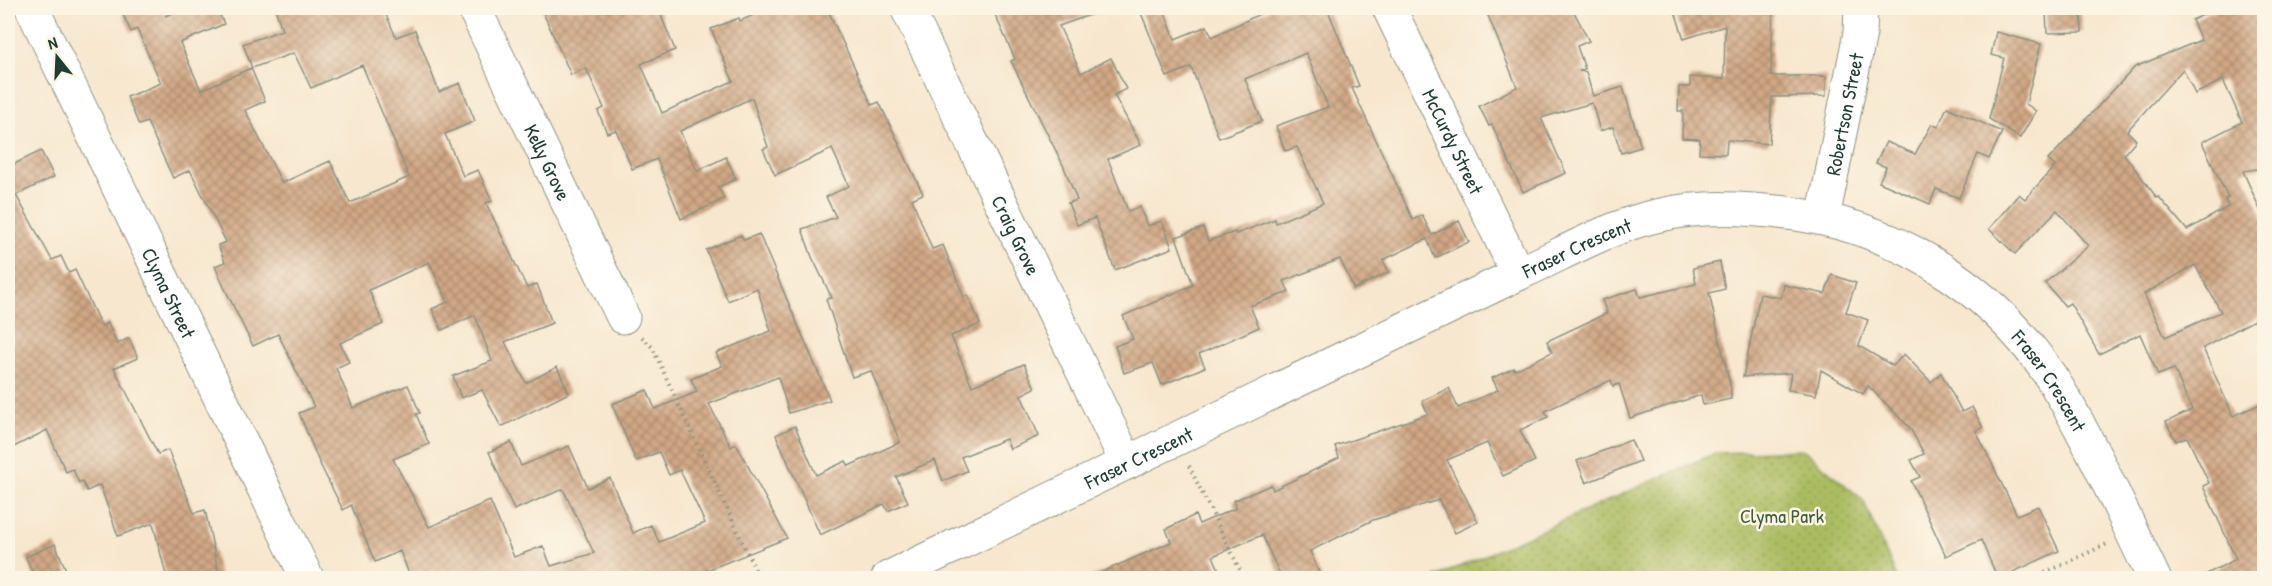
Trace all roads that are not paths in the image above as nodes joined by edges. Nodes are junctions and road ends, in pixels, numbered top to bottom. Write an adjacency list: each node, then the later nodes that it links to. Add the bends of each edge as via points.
1 (32, 8): 10 (street, Clyma Street)
2 (474, 8): 8 (street, Kelly Grove)
3 (907, 8): 9 (street, Craig Grove)
4 (1389, 8): 7 (street, McCurdy Street)
5 (1861, 8): 6 (street, Robertson Street, via 1860,33)
6 (1823, 218): 7 (street, Fraser Crescent, via 1752,208 1690,209 1654,216 1616,230); 12 (street, Fraser Crescent, via 1910,249 1980,298 2016,333 2065,399)
7 (1518, 274): 9 (street, Fraser Crescent)
8 (623, 317)
9 (1127, 463): 11 (street, Fraser Crescent)
10 (307, 579)
11 (888, 579)
12 (2154, 579)

